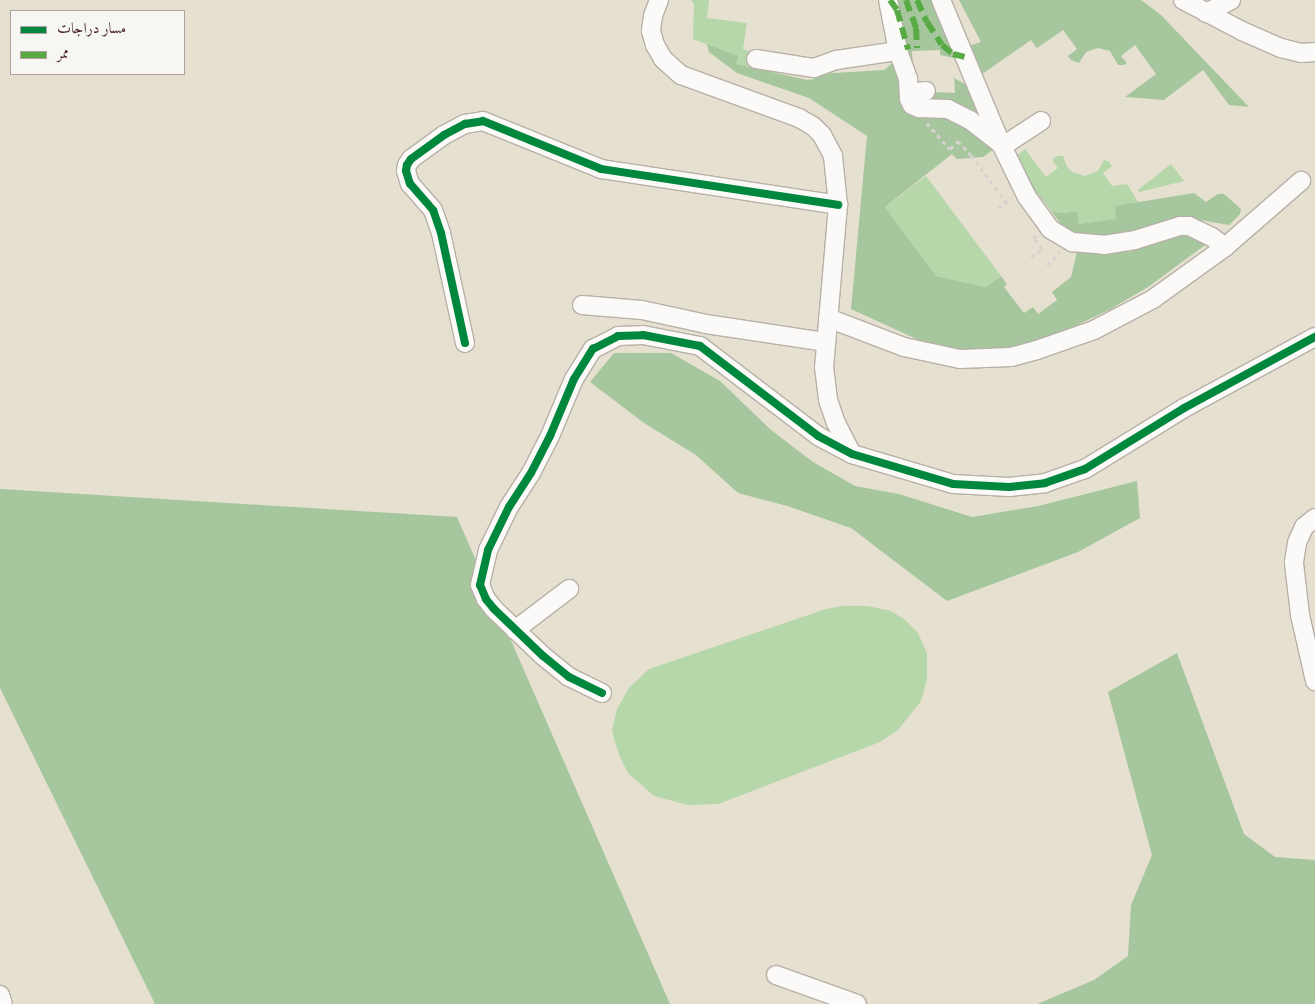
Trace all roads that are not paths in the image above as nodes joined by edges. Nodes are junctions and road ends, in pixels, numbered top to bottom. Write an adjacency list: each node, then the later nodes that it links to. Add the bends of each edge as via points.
1 (659, 0): 13 (street, via 651,31 663,60 681,74 800,118 813,126 833,156)
2 (888, 0): 7 (street)
3 (941, 0): 11 (street)
4 (1183, 0): 6 (street)
5 (1232, 0): 6 (street)
6 (1206, 13): 8 (street, via 1281,48 1301,53)
7 (898, 52): 9 (street, via 836,60 814,68); 11 (street, via 908,79 917,92 910,102 915,107 948,109 970,120)
8 (1315, 52)
9 (756, 59)
10 (1041, 121): 11 (street)
11 (1001, 144): 14 (street, via 1027,197 1058,236 1072,242 1104,245 1189,226)
12 (1301, 181): 14 (street)
13 (838, 206): 16 (street); 19 (street, via 601,169 483,122 465,124 411,159 406,171 410,184 432,210 441,233)
14 (1225, 247): 16 (street, via 1153,298 1119,317 1064,341 1011,357 960,359 904,347)
15 (582, 305): 18 (street, via 642,310 706,324)
16 (828, 318): 18 (street)
17 (1315, 337): 20 (street, via 1184,408 1084,469 1045,483 1009,487 954,484)
18 (825, 342): 20 (street, via 828,400)
19 (465, 343)
20 (852, 454): 23 (street, via 818,436 700,346 643,335 618,336 593,349 574,379 550,436 488,550 480,585 486,599)
21 (1315, 518): 24 (street, via 1304,527 1294,563 1300,615)
22 (569, 589): 23 (street)
23 (515, 630): 25 (street, via 569,677)
24 (1315, 680)
25 (602, 693)
26 (776, 974): 29 (street)
27 (0, 995): 28 (street)
28 (3, 1004)
29 (856, 1004)

